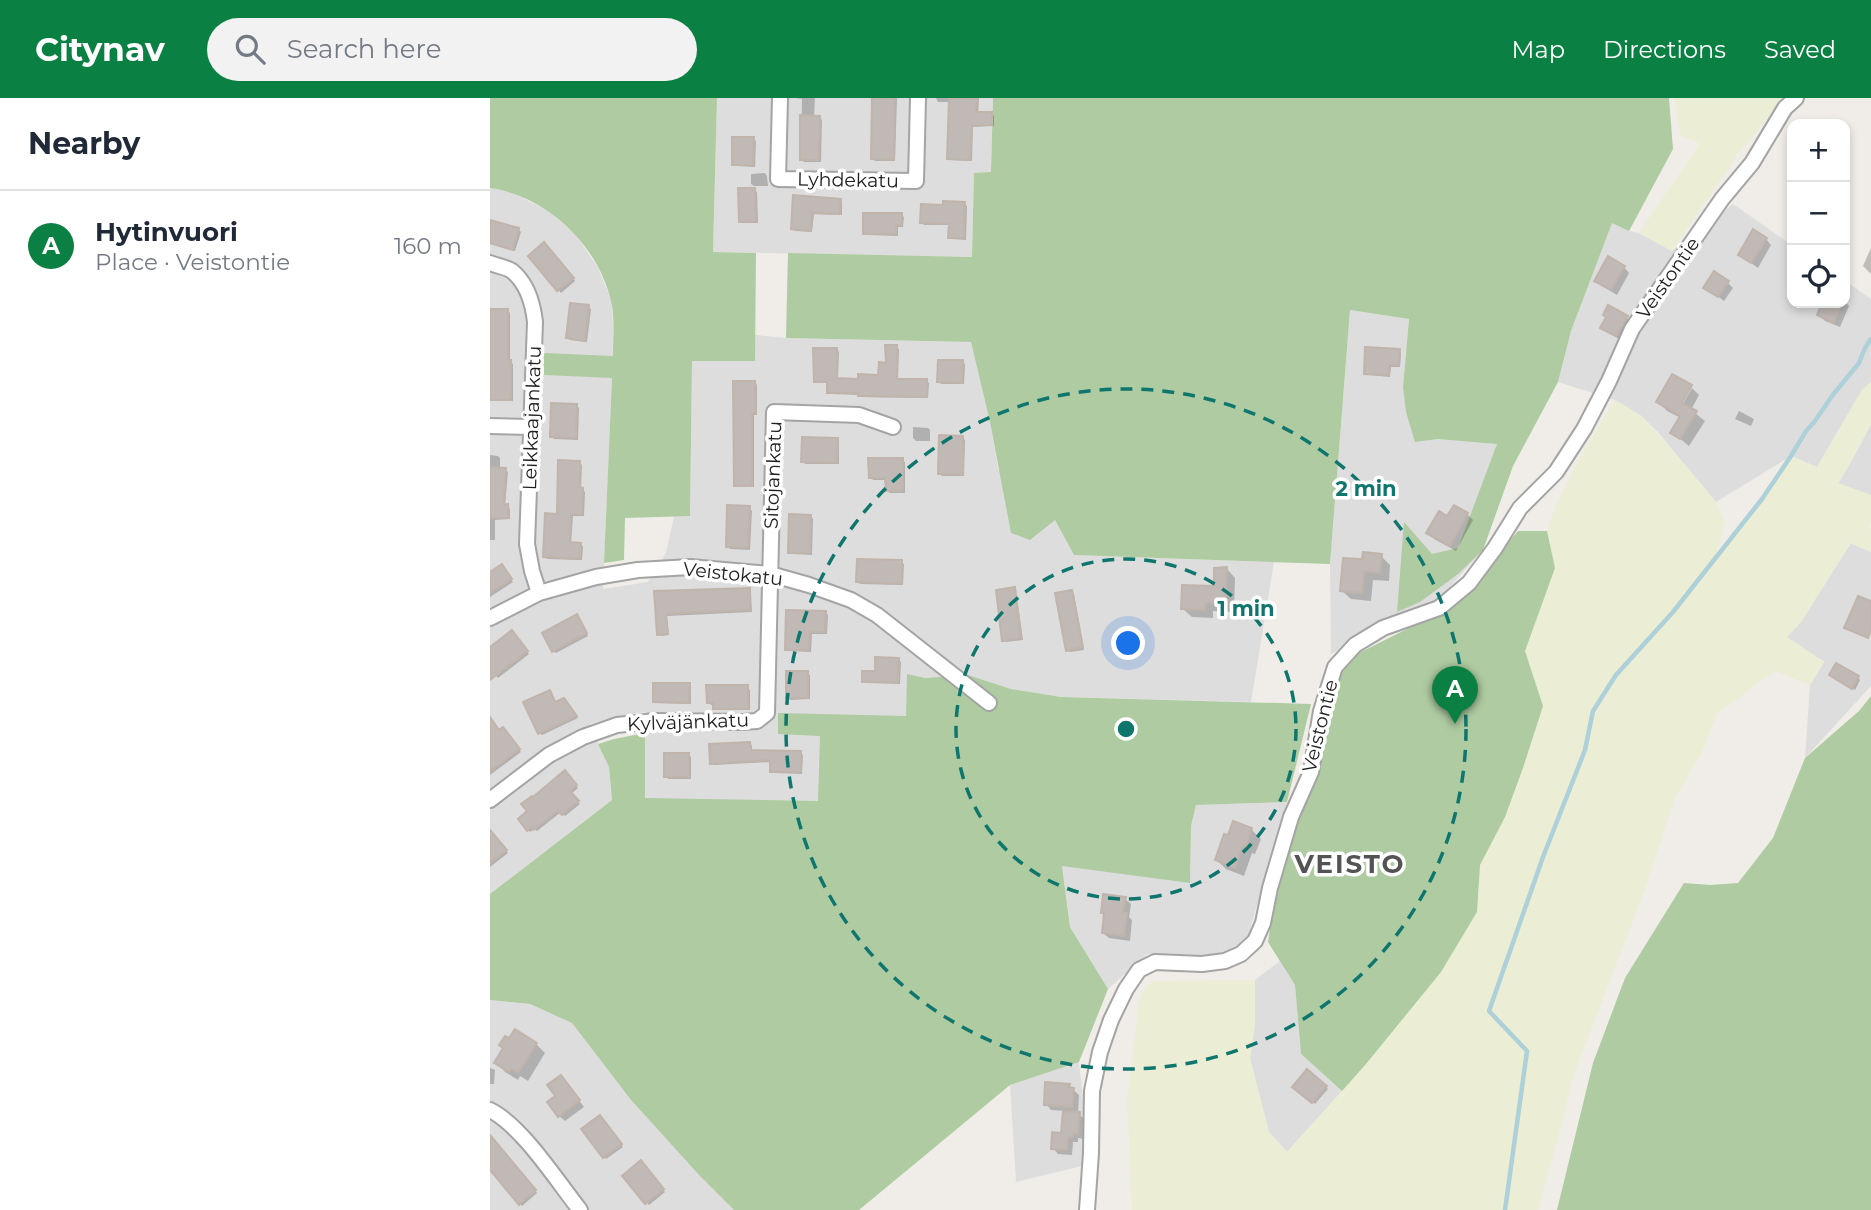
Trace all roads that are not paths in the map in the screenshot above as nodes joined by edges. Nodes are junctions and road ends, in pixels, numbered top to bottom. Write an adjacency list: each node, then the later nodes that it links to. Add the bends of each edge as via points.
1 (780, 98): 2 (street, Lyhdekatu, via 778,179 916,181)
2 (918, 98)
3 (1796, 98): 15 (street, Veistontie, via 1784,108 1752,163 1632,329 1584,429 1556,472 1520,508 1469,583 1439,608 1383,628 1356,645 1335,667 1321,710 1311,772 1291,817 1255,941 1225,961 1155,961 1139,970 1126,989 1100,1052 1092,1091)
4 (490, 263): 6 (street, Leikkaajankatu, via 511,271 533,304)
5 (490, 426): 6 (street)
6 (532, 427): 9 (street, Leikkaajankatu, via 527,544)
7 (893, 427): 8 (street, Sitojankatu, via 859,415 774,412)
8 (770, 574): 9 (street, Veistokatu, via 690,567 638,570); 11 (street, Veistokatu, via 851,600 877,615); 12 (street, Kylväjänkatu, via 767,713 757,721 617,725 549,755)
9 (539, 593): 10 (street, Veistokatu)
10 (490, 618)
11 (989, 703)
12 (490, 800)
13 (490, 1110): 14 (street, via 518,1131)
14 (579, 1210)
15 (1087, 1210)

